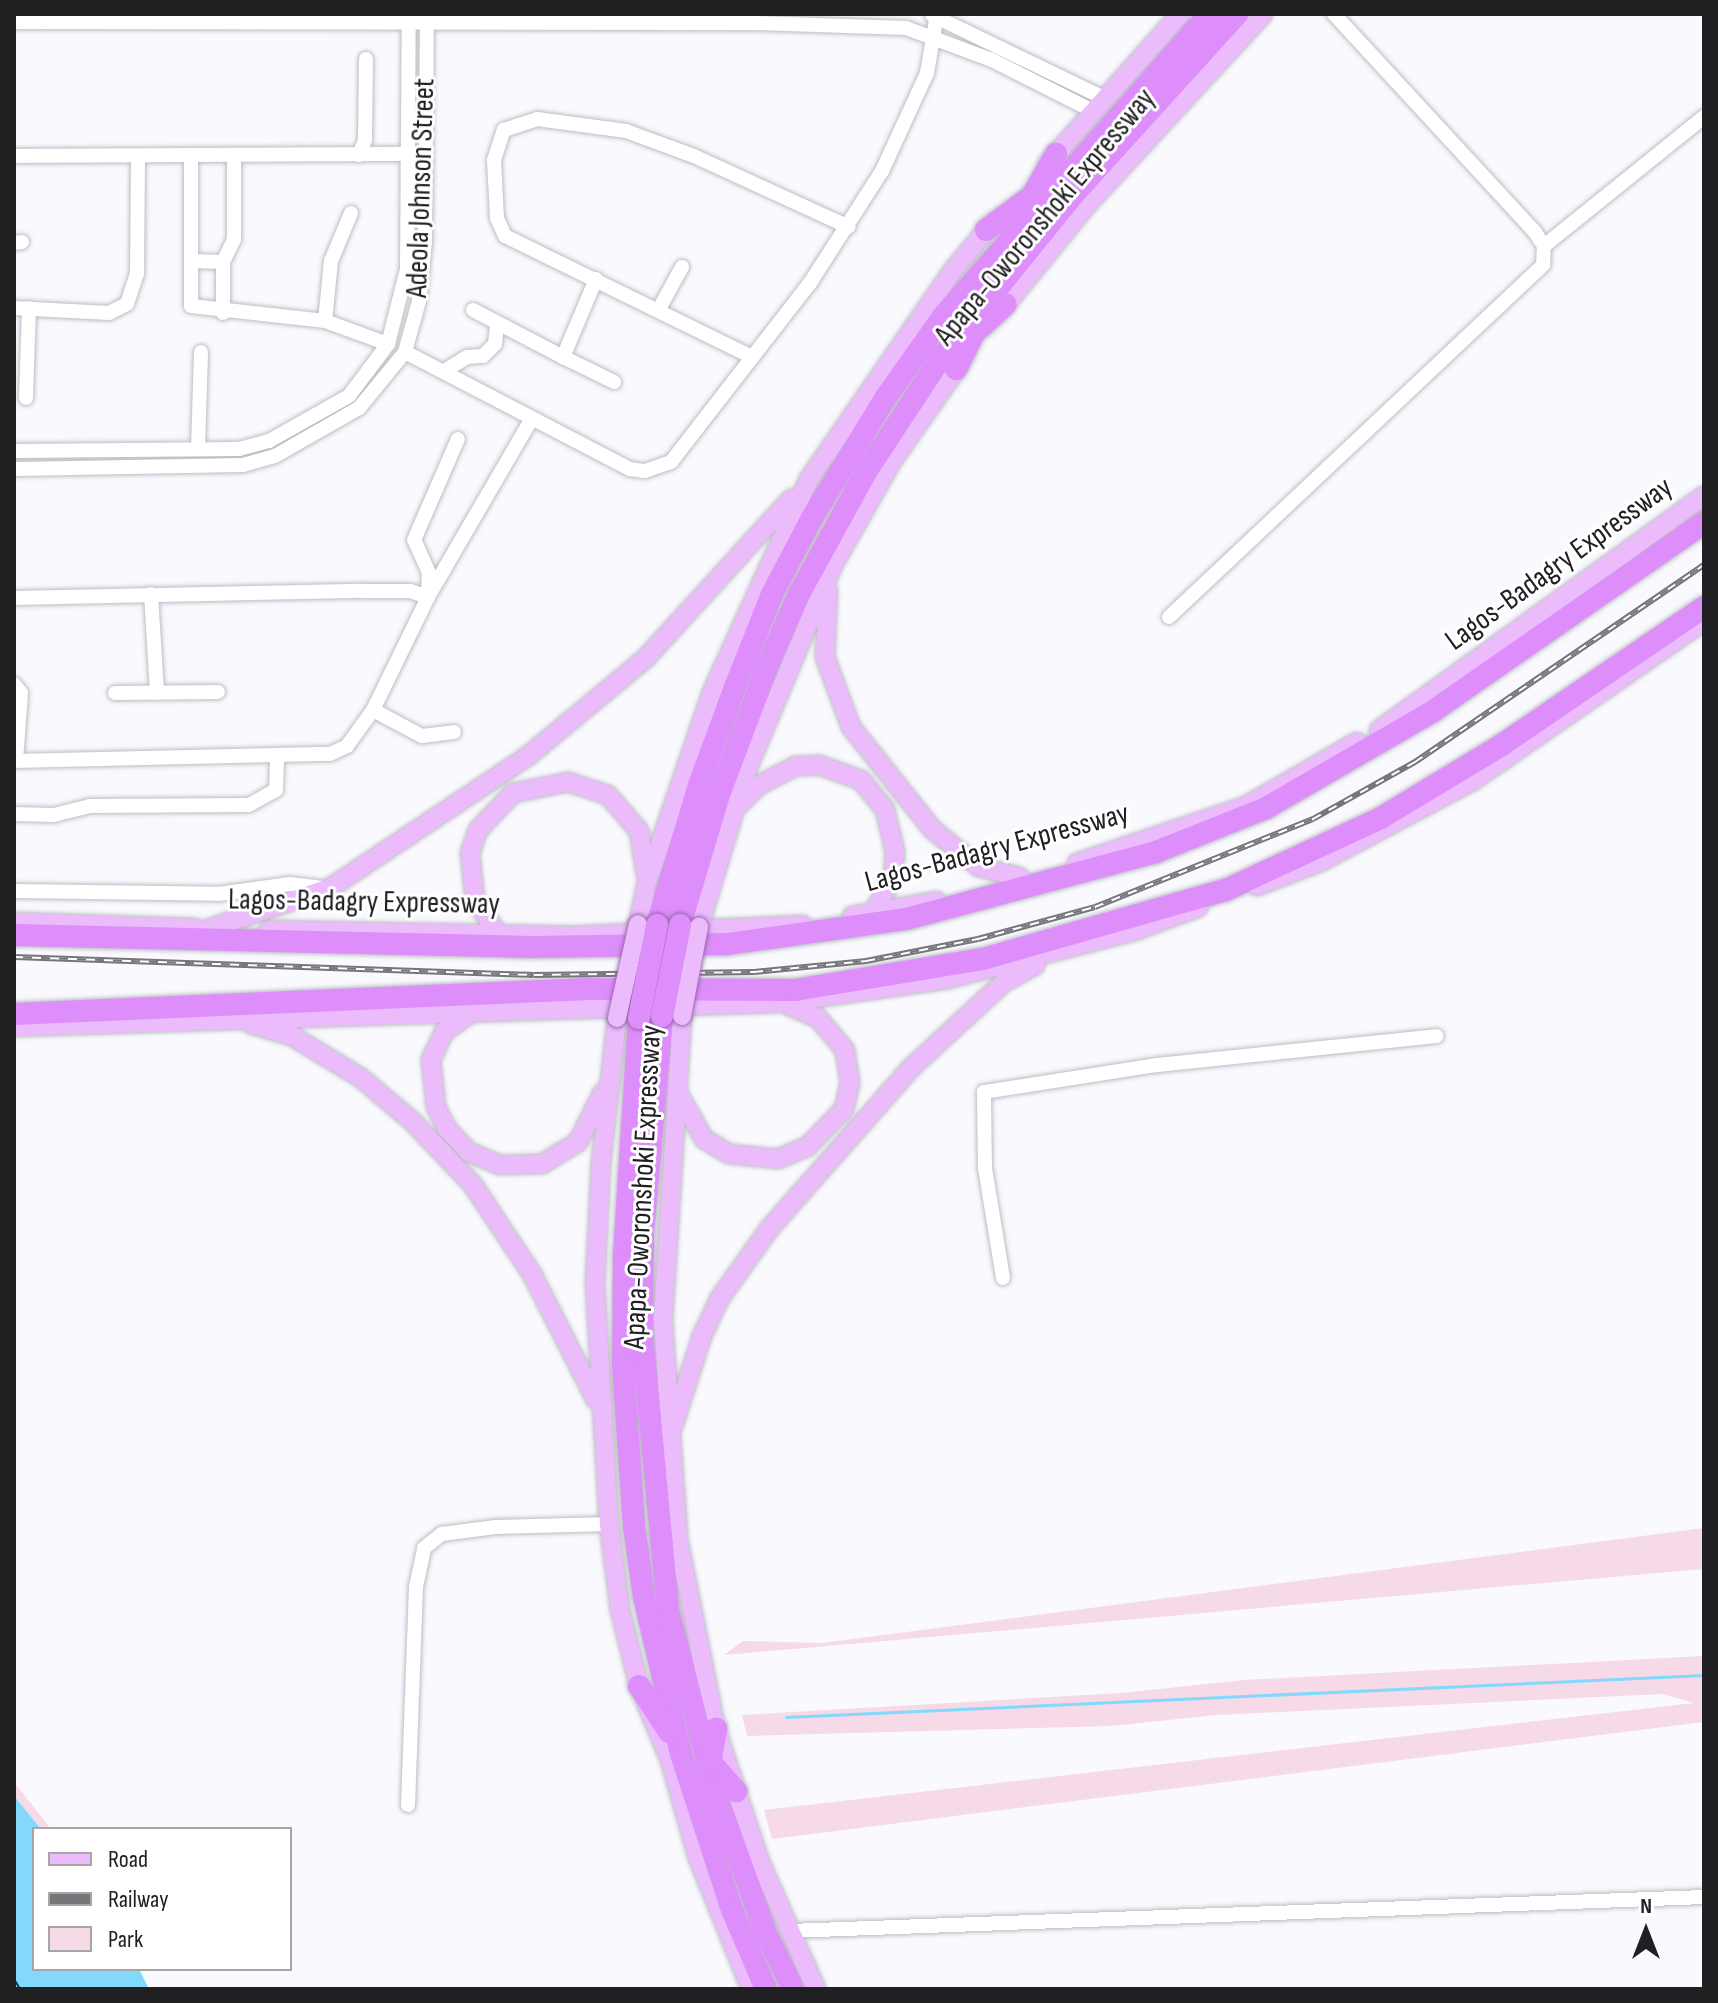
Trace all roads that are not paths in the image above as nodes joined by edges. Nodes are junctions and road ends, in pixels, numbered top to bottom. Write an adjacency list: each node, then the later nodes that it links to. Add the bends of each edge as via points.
1 (1180, 14): 16 (main road, Apapa-Oworonshoki Expressway)
2 (1209, 14): 25 (highway, Apapa-Oworonshoki Expressway)
3 (1237, 14): 36 (highway, Apapa-Oworonshoki Expressway, via 1074,194)
4 (1263, 14): 36 (main road, Apapa-Oworonshoki Expressway)
5 (1334, 14): 31 (street)
6 (935, 15): 14 (street); 16 (street)
7 (110, 17): 8 (street); 13 (street)
8 (134, 18): 9 (street)
9 (410, 18): 10 (street); 18 (street, Adeola Johnson Street)
10 (427, 18): 11 (street); 19 (street, Adeola Johnson Street)
11 (694, 18): 12 (street)
12 (710, 18): 14 (street, via 864,25)
13 (14, 22)
14 (934, 35): 16 (street); 28 (street, via 927,73 882,171)
15 (366, 59): 20 (street, via 365,140)
16 (1098, 104): 25 (main road, Apapa-Oworonshoki Expressway)
17 (1704, 117): 31 (street)
18 (410, 154): 19 (street); 20 (street); 43 (street, Adeola Johnson Street, via 407,269)
19 (427, 154): 45 (street, Adeola Johnson Street, via 424,269)
20 (359, 155): 24 (street)
21 (14, 156): 22 (street)
22 (138, 158): 23 (street); 37 (street, via 137,274 127,304 109,313)
23 (191, 158): 24 (street); 32 (street)
24 (234, 158): 33 (street, via 234,239)
25 (1063, 161): 26 (highway); 29 (main road, Apapa-Oworonshoki Expressway); 30 (highway, Apapa-Oworonshoki Expressway)
26 (1033, 195): 29 (highway); 30 (highway)
27 (351, 213): 41 (street, via 331,261)
28 (849, 227): 35 (street, via 626,131 537,119 504,130 494,160 497,218 505,236); 47 (street)
29 (986, 230): 57 (main road, Apapa-Oworonshoki Expressway)
30 (1005, 245): 83 (highway, Apapa-Oworonshoki Expressway, via 944,315 886,397 772,594)
31 (1544, 246): 65 (street, via 1543,265)
32 (192, 261): 33 (street); 40 (street, via 191,306)
33 (223, 262): 40 (street)
34 (682, 267): 38 (street)
35 (596, 279): 38 (street); 46 (street)
36 (998, 300): 48 (highway, Apapa-Oworonshoki Expressway); 48 (highway)
37 (22, 308): 51 (street)
38 (659, 309): 47 (street)
39 (473, 310): 42 (street)
40 (223, 313): 41 (street)
41 (325, 321): 43 (street)
42 (497, 325): 46 (street); 49 (street, via 495,344 483,356 467,357)
43 (388, 344): 54 (street, Adeola Johnson Street, via 349,396 313,420 239,449)
44 (201, 352): 54 (street)
45 (405, 352): 49 (street); 56 (street, Adeola Johnson Street, via 359,408 275,456 199,469)
46 (563, 357): 50 (street)
47 (752, 357): 52 (street, via 671,462 658,469 630,469)
48 (948, 364): 60 (main road, Apapa-Oworonshoki Expressway); 84 (highway, Apapa-Oworonshoki Expressway, via 866,472 799,594 719,795)
49 (446, 370): 52 (street)
50 (614, 382)
51 (26, 398)
52 (531, 420): 62 (street)
53 (458, 439): 62 (street, via 418,520 414,540 429,573)
54 (198, 449): 55 (street, Adeola Johnson Street)
55 (14, 451)
56 (14, 469)
57 (809, 479): 78 (main road, Apapa-Oworonshoki Expressway, via 726,657); 79 (main road, via 645,659 528,756)
58 (1704, 496): 77 (main road, Lagos-Badagry Expressway, via 1397,719 1246,806)
59 (1704, 523): 87 (highway, Lagos-Badagry Expressway, via 1433,711 1266,808 1156,852 936,912 836,932 727,944 531,947)
60 (833, 565): 75 (main road, Apapa-Oworonshoki Expressway, via 786,670); 77 (main road, via 824,622 825,657 851,727 933,830 979,867)
61 (151, 594): 62 (street, via 410,591); 63 (street); 70 (street)
62 (428, 597): 71 (street)
63 (14, 598)
64 (1704, 607): 91 (highway, via 1502,745 1381,818 1226,890 997,956 795,990 589,989)
65 (1169, 617)
66 (1704, 621): 88 (main road, via 1474,780 1320,862)
67 (14, 684): 74 (street, via 21,693)
68 (218, 692): 70 (street)
69 (115, 693): 70 (street)
70 (157, 693)
71 (373, 710): 72 (street, via 422,736); 73 (street, via 357,736 330,754)
72 (454, 732)
73 (277, 755): 74 (street); 76 (street, via 276,790 249,805 90,806 54,815)
74 (15, 761)
75 (735, 810): 81 (main road, via 759,785 796,766 830,768 861,780 885,810 895,852 893,878); 84 (main road, Apapa-Oworonshoki Expressway)
76 (14, 814)
77 (1020, 877): 81 (main road, Lagos-Badagry Expressway)
78 (647, 882): 83 (main road, Apapa-Oworonshoki Expressway); 86 (main road, via 639,831 608,795 568,782 513,793 478,830 470,853 475,900)
79 (330, 888): 80 (street, via 290,884 218,894 46,896); 85 (main road)
80 (14, 891)
81 (873, 913): 86 (main road, Lagos-Badagry Expressway, via 803,925)
82 (14, 922): 85 (main road, Lagos-Badagry Expressway)
83 (647, 925): 93 (highway, Apapa-Oworonshoki Expressway, bridge)
84 (689, 926): 92 (highway, Apapa-Oworonshoki Expressway, bridge)
85 (208, 929): 86 (main road, Lagos-Badagry Expressway)
86 (498, 934)
87 (14, 935)
88 (1079, 947): 89 (main road, via 947,979); 101 (main road, via 1003,983 863,1119 769,1229 720,1298 687,1369 673,1426)
89 (779, 1003): 90 (main road); 98 (main road, via 818,1018 845,1050 850,1083 844,1109 808,1146 778,1159 729,1154 704,1139 691,1123)
90 (484, 1010): 94 (main road); 97 (main road, via 462,1016 444,1032 431,1060 436,1107 447,1129 469,1152 499,1165 542,1164 562,1154 593,1120)
91 (14, 1014)
92 (672, 1016): 98 (main road, Apapa-Oworonshoki Expressway); 106 (highway, Apapa-Oworonshoki Expressway, via 643,1234 642,1335 668,1610)
93 (628, 1018): 97 (main road, Apapa-Oworonshoki Expressway); 103 (highway, Apapa-Oworonshoki Expressway, via 623,1365 636,1540)
94 (220, 1019): 95 (main road); 100 (main road, via 292,1036 361,1078 413,1122 473,1185 532,1274)
95 (14, 1027)
96 (1437, 1036): 99 (street, via 1157,1065 984,1092 985,1168)
97 (610, 1071): 100 (main road, Apapa-Oworonshoki Expressway, via 595,1283)
98 (674, 1082): 101 (main road, Apapa-Oworonshoki Expressway, via 663,1322)
99 (1003, 1278)
100 (600, 1408): 102 (main road, Apapa-Oworonshoki Expressway)
101 (672, 1461): 106 (main road, Apapa-Oworonshoki Expressway, via 688,1606)
102 (609, 1524): 104 (main road, Apapa-Oworonshoki Expressway, via 620,1610); 108 (street, via 442,1534 424,1548 416,1587)
103 (663, 1678): 105 (highway); 106 (highway, Apapa-Oworonshoki Expressway)
104 (639, 1686): 105 (highway); 106 (main road, Apapa-Oworonshoki Expressway)
105 (659, 1714): 106 (highway)
106 (694, 1750): 107 (highway); 107 (main road, Apapa-Oworonshoki Expressway); 111 (main road, Apapa-Oworonshoki Expressway, via 698,1858); 112 (highway, Apapa-Oworonshoki Expressway, via 732,1910)
107 (726, 1792): 110 (main road, Apapa-Oworonshoki Expressway); 113 (highway, Apapa-Oworonshoki Expressway, via 765,1931)
108 (408, 1805)
109 (1704, 1897): 110 (street)
110 (790, 1931): 114 (main road, Apapa-Oworonshoki Expressway)
111 (751, 1989)
112 (766, 1989)
113 (793, 1989)
114 (816, 1989)

